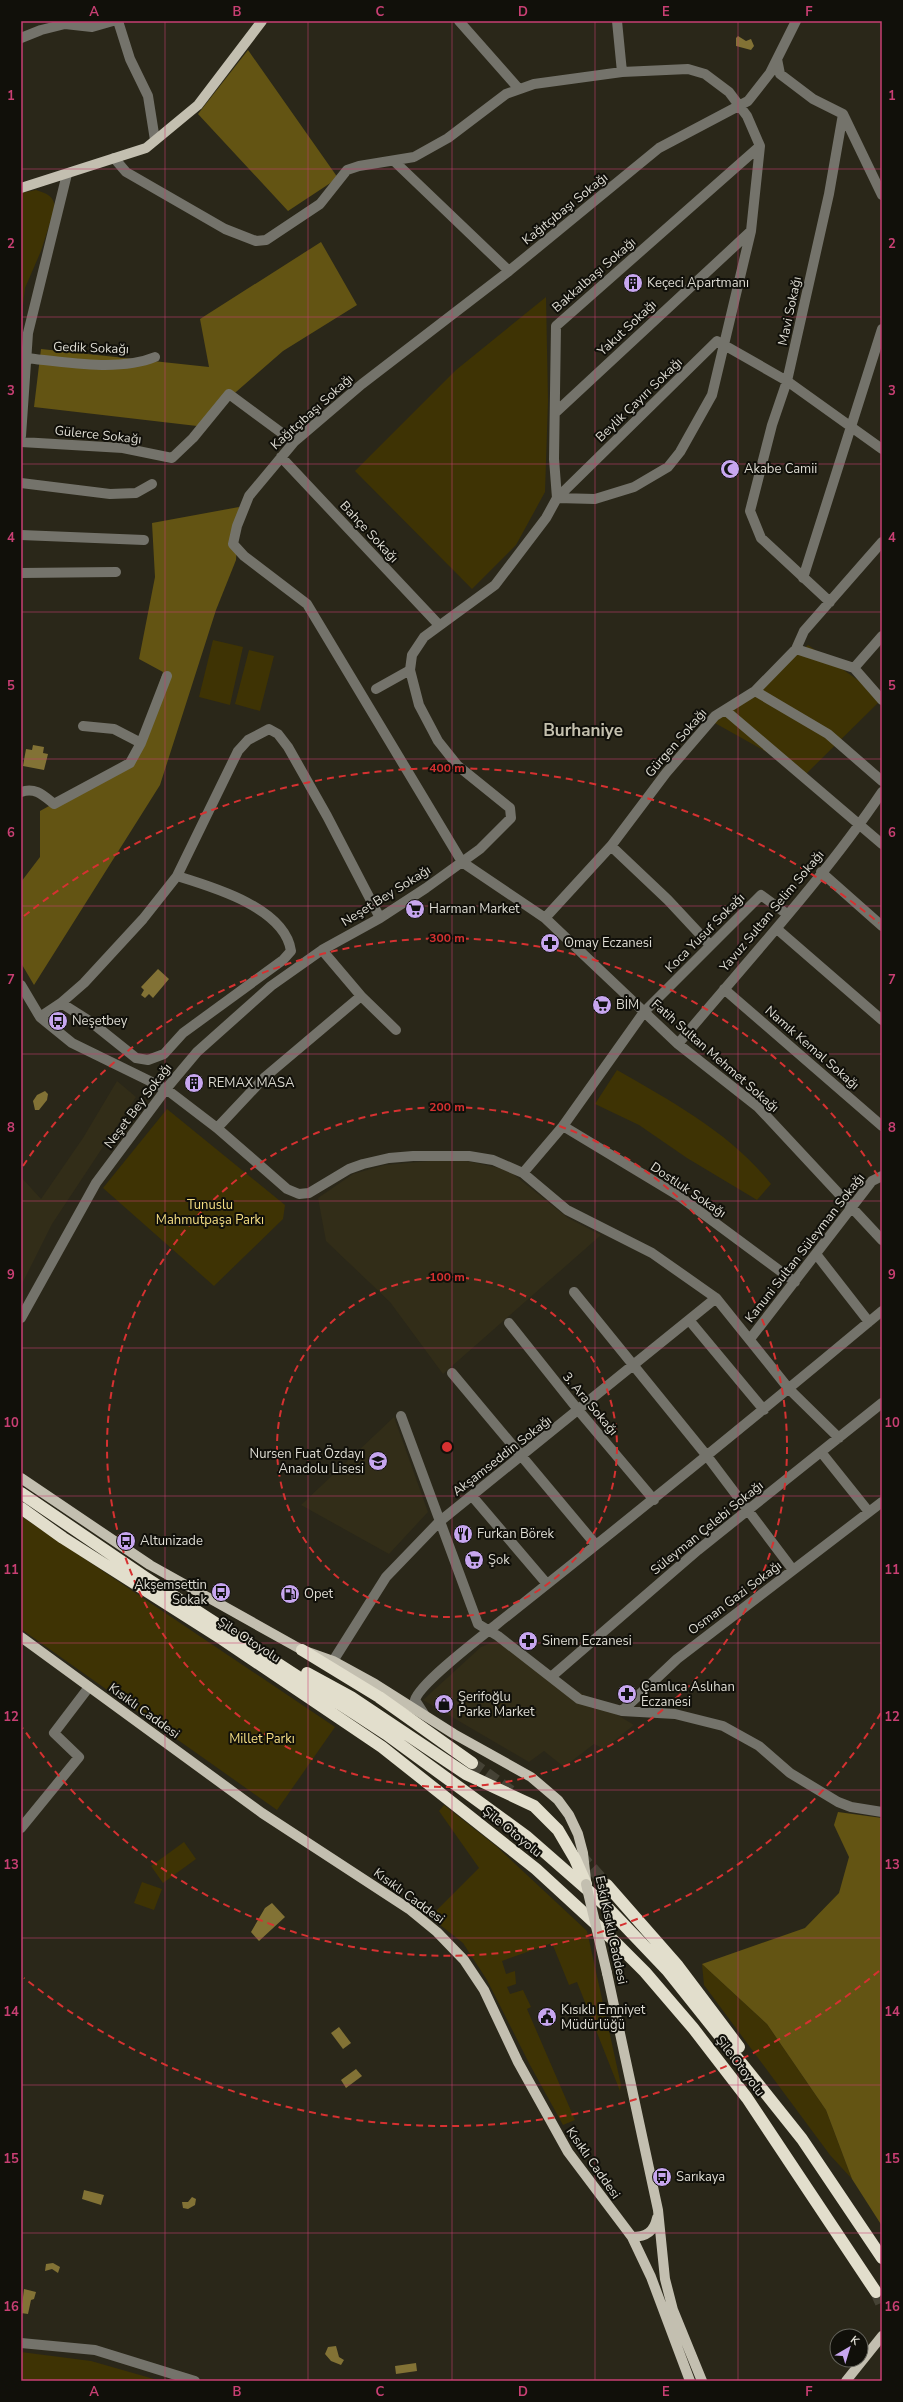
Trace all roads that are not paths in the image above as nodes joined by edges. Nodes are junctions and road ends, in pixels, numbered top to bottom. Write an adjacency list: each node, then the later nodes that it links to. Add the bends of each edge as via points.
1 (112, 21): 7 (street, via 92,27 65,24)
2 (118, 21): 13 (street, via 130,59 148,96)
3 (262, 21): 13 (main road, via 198,105)
4 (459, 21): 10 (street)
5 (617, 21): 9 (street)
6 (796, 21): 8 (street, Kağıtçıbaşı Sokağı)
7 (21, 38)
8 (777, 59): 11 (street, Kağıtçıbaşı Sokağı, via 770,73 748,101); 12 (street, via 780,74 813,99)
9 (622, 72): 10 (street, via 534,84); 11 (street, via 688,69 705,74 729,92)
10 (519, 89): 16 (street, via 506,94 441,142 414,157)
11 (739, 104): 14 (street); 21 (street, Kağıtçıbaşı Sokağı, via 659,148)
12 (843, 114): 19 (street); 26 (street, Mavi Sokağı)
13 (155, 140): 15 (main road, via 146,148)
14 (760, 146): 20 (street); 27 (street, Bakkalbaşı Sokağı, via 556,326)
15 (114, 158): 16 (street, via 126,172 225,229 256,241 266,240 320,204 347,170 366,164); 17 (main road)
16 (394, 161): 21 (street)
17 (67, 174): 18 (main road); 25 (street, via 28,333)
18 (21, 188)
19 (882, 195)
20 (751, 231): 23 (street); 27 (street, Yakut Sokağı)
21 (509, 271): 31 (street, Kağıtçıbaşı Sokağı, via 362,384)
22 (882, 329): 28 (street)
23 (725, 345): 26 (street); 36 (street, Beylik Çayırı Sokağı, via 717,341); 36 (street, via 712,396 680,452 668,467 634,487 586,499)
24 (155, 357): 25 (street, Gedik Sokağı, via 142,362 90,364)
25 (26, 358): 29 (street)
26 (788, 381): 28 (street); 42 (street, Mavi Sokağı, via 772,425 750,511 761,538)
27 (556, 412): 36 (street, Bakkalbaşı Sokağı, via 554,459)
28 (851, 426): 32 (street); 42 (street)
29 (21, 436)
30 (21, 442): 31 (street, Gülerce Sokağı, via 123,448 172,458 193,438 229,394)
31 (294, 442): 33 (street, Kağıtçıbaşı Sokağı)
32 (882, 449)
33 (281, 457): 44 (street, Bahçe Sokağı); 62 (street, Kağıtçıbaşı Sokağı, via 249,496 236,526 233,544 244,556 307,604)
34 (21, 483): 35 (street, via 110,494 136,493)
35 (152, 484)
36 (557, 498): 44 (street, Neşet Bey Sokağı, via 546,518 495,585)
37 (21, 535): 38 (street)
38 (144, 540)
39 (882, 542): 43 (street, Gürgen Sokağı)
40 (116, 572): 41 (street)
41 (21, 574)
42 (803, 578): 43 (street)
43 (830, 602): 46 (street, Gürgen Sokağı, via 804,631)
44 (439, 625): 48 (street, Neşet Bey Sokağı, via 424,637 412,655)
45 (882, 636): 47 (street)
46 (796, 649): 47 (street); 51 (street, Gürgen Sokağı)
47 (854, 668): 52 (street)
48 (410, 670): 50 (street); 62 (street, Neşet Bey Sokağı, via 419,705 438,741 458,766 510,808 511,818 480,849)
49 (167, 676): 55 (street)
50 (376, 689)
51 (755, 691): 53 (street, Gürgen Sokağı); 56 (street, via 828,734)
52 (882, 700)
53 (725, 710): 59 (street); 61 (street, Gürgen Sokağı, via 715,716 666,773)
54 (83, 726): 55 (street, via 114,729)
55 (141, 743): 57 (street, via 130,764 54,804 37,791 29,789)
56 (882, 781)
57 (21, 792)
58 (882, 792): 59 (street, Yavuz Sultan Selim Sokağı)
59 (859, 826): 60 (street); 63 (street, Yavuz Sultan Selim Sokağı)
60 (882, 844)
61 (611, 846): 67 (street, Gürgen Sokağı); 70 (street, via 668,900)
62 (462, 862): 66 (street, Neşet Bey Sokağı); 67 (street, Fatih Sultan Mehmet Sokağı)
63 (822, 872): 65 (street, Yavuz Sultan Selim Sokağı); 68 (street)
64 (178, 876): 66 (street, via 238,751 248,740 269,729 278,734 288,747); 75 (street, via 143,919 84,983); 75 (street, via 222,889 256,907 290,940 291,951 284,960 183,1033 164,1054 148,1060 136,1058 91,1022)
65 (787, 914): 69 (street, Yavuz Sultan Selim Sokağı); 70 (street, Koca Yusuf Sokağı, via 761,895)
66 (380, 918): 71 (street, Neşet Bey Sokağı)
67 (545, 918): 76 (street, Fatih Sultan Mehmet Sokağı)
68 (882, 926)
69 (777, 929): 73 (street, Yavuz Sultan Selim Sokağı); 78 (street)
70 (710, 946): 76 (street, Koca Yusuf Sokağı)
71 (322, 950): 74 (street); 81 (street, Neşet Bey Sokağı, via 271,986 197,1052)
72 (21, 985): 77 (street)
73 (724, 989): 80 (street, Yavuz Sultan Selim Sokağı); 83 (street, Namık Kemal Sokağı)
74 (361, 996): 79 (street); 84 (street, via 265,1077)
75 (61, 1003): 77 (street)
76 (644, 1012): 80 (street, Fatih Sultan Mehmet Sokağı); 82 (street, Koca Yusuf Sokağı)
77 (40, 1017): 81 (street, Kanuni Sultan Süleyman Sokağı, via 72,1043)
78 (882, 1020)
79 (396, 1030)
80 (678, 1044): 87 (street, Fatih Sultan Mehmet Sokağı, via 758,1107)
81 (166, 1089): 84 (street, Kanuni Sultan Süleyman Sokağı); 94 (street, Neşet Bey Sokağı, via 96,1183)
82 (563, 1126): 85 (street, Koca Yusuf Sokağı); 90 (street, Dostluk Sokağı, via 679,1196)
83 (882, 1126)
84 (217, 1128): 85 (street, Kanuni Sultan Süleyman Sokağı, via 287,1189 299,1194 325,1186 349,1169 389,1158 469,1156 493,1160)
85 (523, 1173): 92 (street, Kanuni Sultan Süleyman Sokağı, via 567,1210 652,1253)
86 (882, 1176): 87 (street, Kanuni Sultan Süleyman Sokağı, via 872,1181)
87 (853, 1207): 88 (street, Fatih Sultan Mehmet Sokağı); 89 (street, Kanuni Sultan Süleyman Sokağı)
88 (882, 1240)
89 (816, 1254): 90 (street, Kanuni Sultan Süleyman Sokağı); 96 (street)
90 (795, 1282): 98 (street, Kanuni Sultan Süleyman Sokağı)
91 (574, 1292): 99 (street)
92 (716, 1298): 95 (street, Akşamseddin Sokağı); 98 (street, Kanuni Sultan Süleyman Sokağı)
93 (882, 1311): 96 (street)
94 (21, 1318)
95 (689, 1320): 99 (street, Akşamseddin Sokağı); 103 (street)
96 (869, 1322): 101 (street)
97 (509, 1323): 104 (street, 3. Ara Sokağı)
98 (750, 1339): 101 (street, Kanuni Sultan Süleyman Sokağı)
99 (633, 1367): 104 (street, Akşamseddin Sokağı); 109 (street)
100 (452, 1373): 108 (street)
101 (789, 1389): 103 (street); 106 (street, Kanuni Sultan Süleyman Sokağı)
102 (882, 1403): 106 (street, Süleyman Çelebi Sokağı)
103 (764, 1410): 109 (street)
104 (578, 1411): 108 (street, Akşamseddin Sokağı); 113 (street, 3. Ara Sokağı)
105 (401, 1416): 118 (street)
106 (839, 1438): 107 (street, Süleyman Çelebi Sokağı)
107 (821, 1452): 116 (street, Süleyman Çelebi Sokağı); 117 (street)
108 (522, 1456): 112 (street, Akşamseddin Sokağı); 119 (street)
109 (707, 1456): 113 (street); 116 (street)
110 (21, 1478): 125 (main road, Eski Kısıklı Caddesi, via 150,1565)
111 (21, 1493): 122 (highway, Şile Otoyolu, via 146,1578)
112 (472, 1496): 118 (street, Akşamseddin Sokağı); 121 (street)
113 (654, 1500): 119 (street)
114 (882, 1502): 117 (street, Osman Gazi Sokağı)
115 (21, 1508): 140 (highway, Şile Otoyolu, via 382,1747 536,1869 645,1972 693,2028 747,2098)
116 (748, 1510): 120 (street); 127 (street, Süleyman Çelebi Sokağı)
117 (869, 1512): 120 (street, Osman Gazi Sokağı)
118 (440, 1522): 123 (street, via 478,1624); 126 (street, Akşamseddin Sokağı, via 386,1577)
119 (596, 1545): 121 (street)
120 (793, 1570): 129 (street, Osman Gazi Sokağı, via 677,1659)
121 (547, 1584): 123 (street)
122 (227, 1629): 134 (highway, via 351,1697 466,1774 534,1806 558,1830 575,1858); 136 (highway, Şile Otoyolu, via 386,1734 456,1784 526,1836 606,1906 667,1970)
123 (488, 1632): 127 (street, via 498,1636); 130 (street, via 426,1684 416,1696 416,1704)
124 (21, 1637): 128 (main road, Kısıklı Caddesi)
125 (302, 1650): 126 (main road, Eski Kısıklı Caddesi); 131 (highway, via 379,1697)
126 (333, 1661): 130 (main road, Eski Kısıklı Caddesi)
127 (551, 1677): 129 (street, via 579,1699)
128 (89, 1687): 133 (street, via 54,1733 79,1757); 138 (main road, Kısıklı Caddesi, via 262,1813 409,1909 437,1932 464,1960 484,1990 518,2062 568,2152)
129 (622, 1711): 132 (street, via 675,1714 723,1726 759,1746 790,1773 838,1802)
130 (426, 1717): 134 (main road, Eski Kısıklı Caddesi, via 532,1777 558,1800 578,1834)
131 (472, 1763)
132 (882, 1812)
133 (21, 1828)
134 (586, 1884): 137 (main road, Eski Kısıklı Caddesi, bridge)
135 (607, 1885): 136 (highway, via 678,1966 745,2055)
136 (802, 2138): 139 (highway, Şile Otoyolu)
137 (658, 2212): 138 (main road, via 655,2226 649,2234); 145 (main road, Eski Kısıklı Caddesi, via 665,2279 673,2310)
138 (632, 2238): 144 (main road, Kısıklı Caddesi, via 651,2276)
139 (882, 2258)
140 (876, 2292)
141 (882, 2336): 146 (main road)
142 (21, 2343): 143 (street, via 95,2350)
143 (195, 2381)
144 (690, 2381)
145 (702, 2381)
146 (846, 2381)

